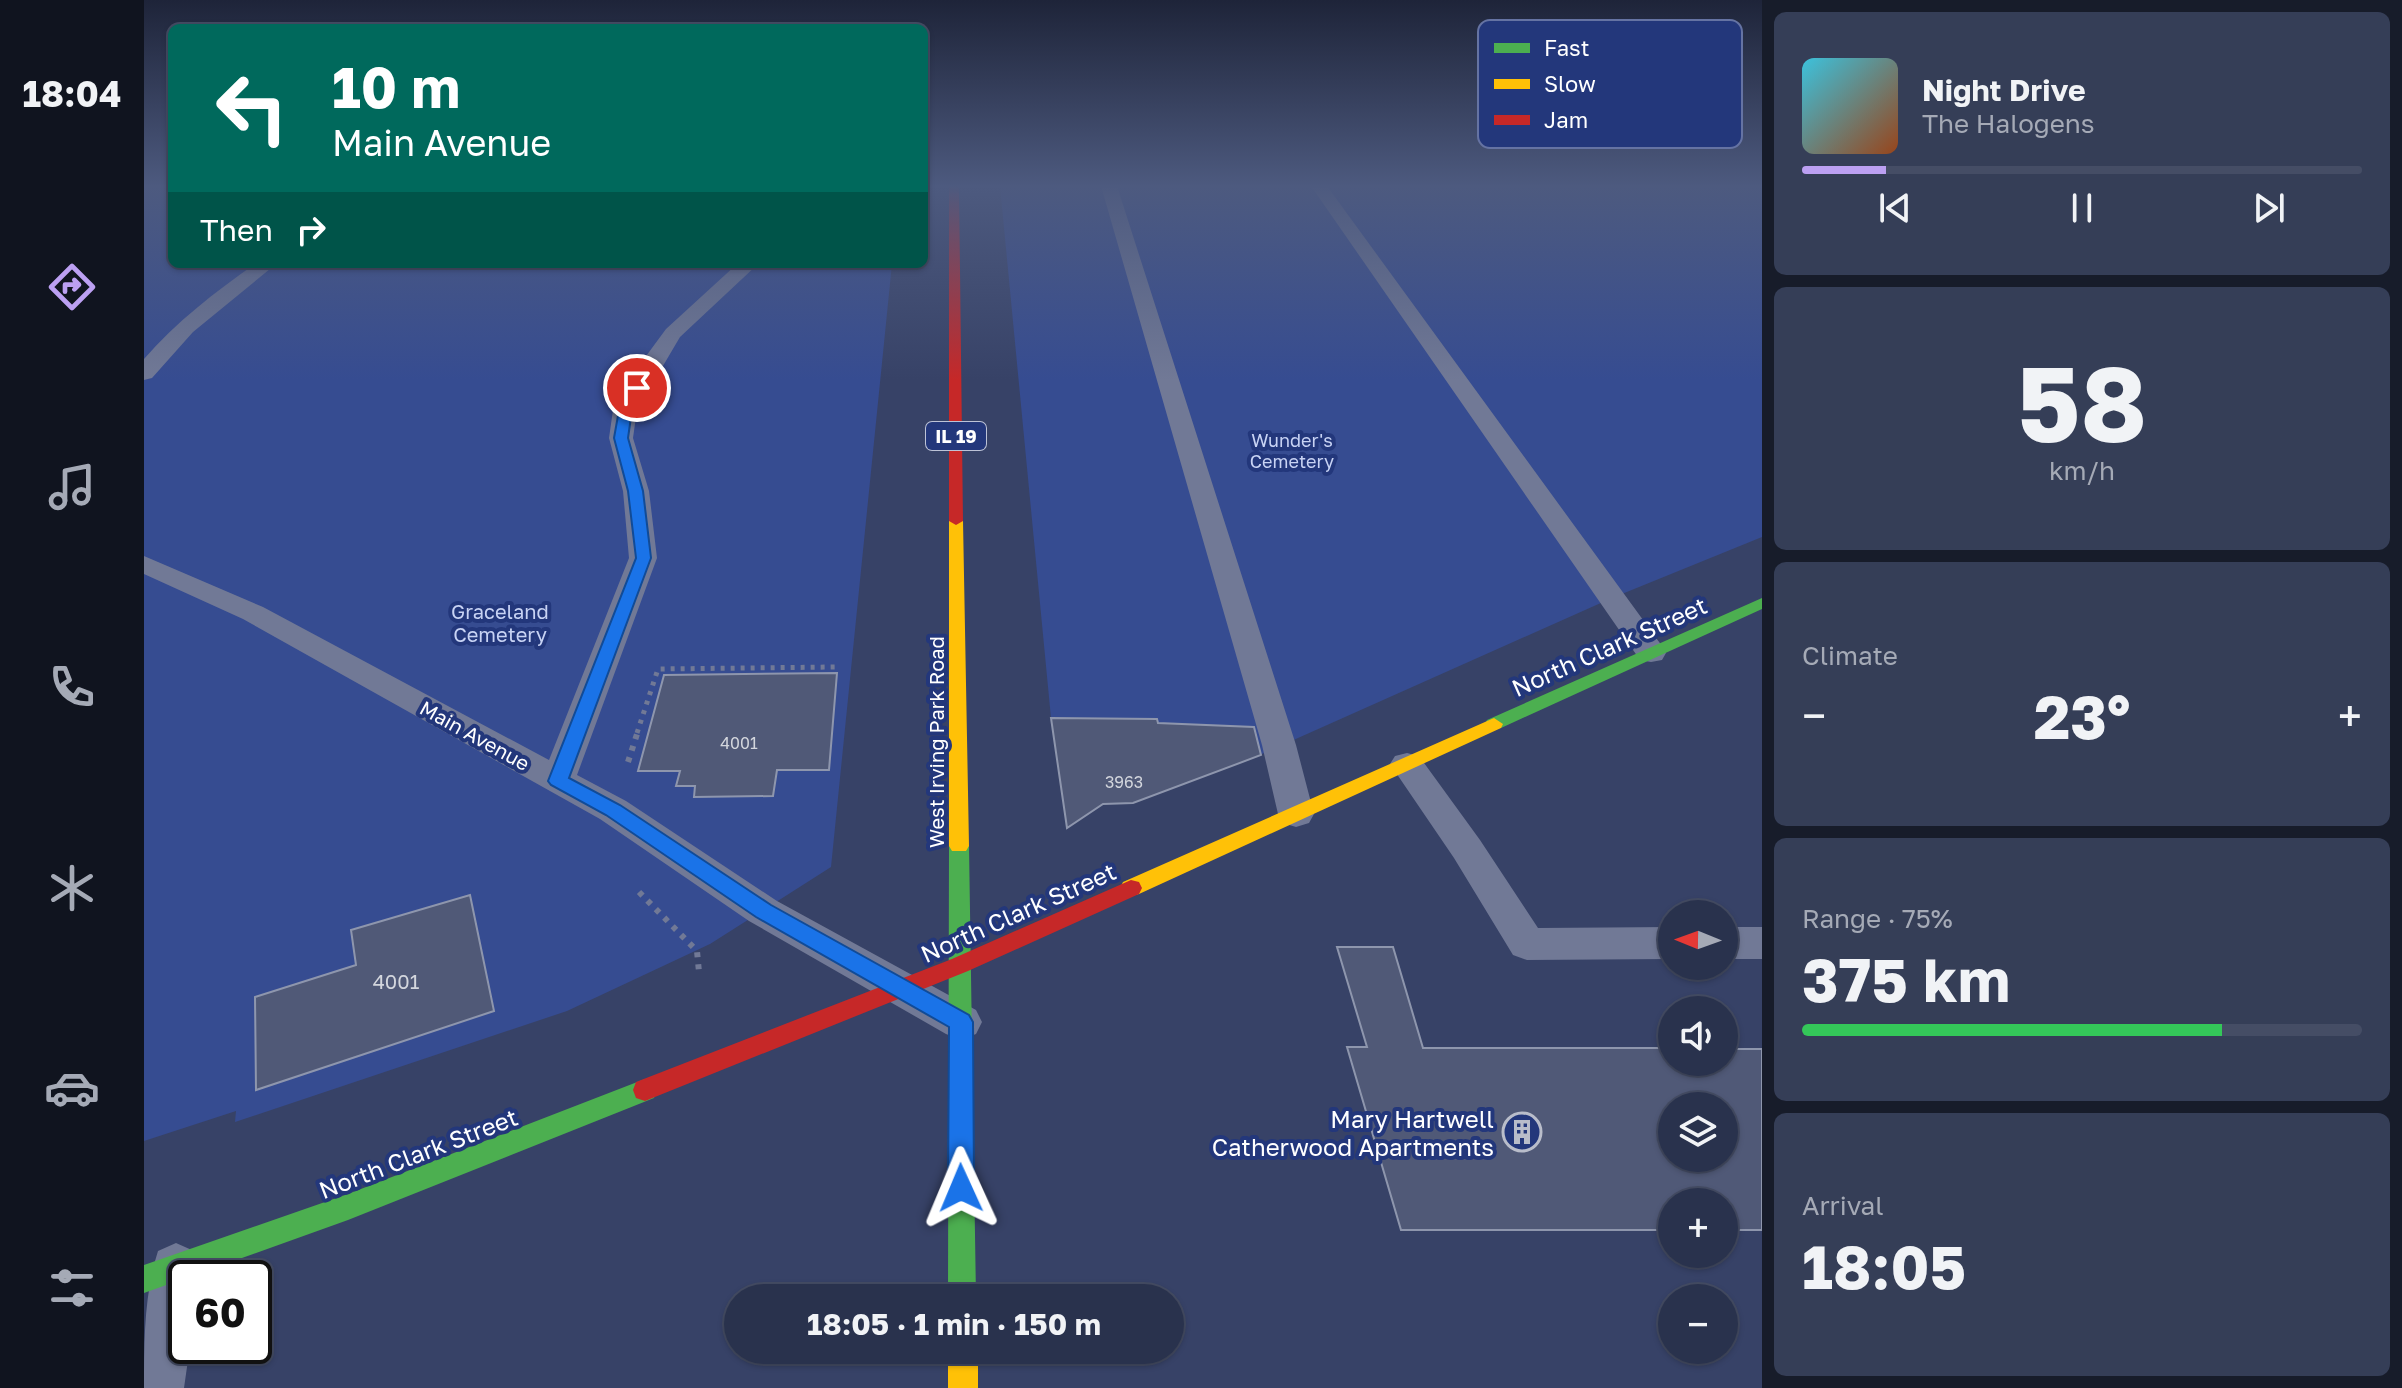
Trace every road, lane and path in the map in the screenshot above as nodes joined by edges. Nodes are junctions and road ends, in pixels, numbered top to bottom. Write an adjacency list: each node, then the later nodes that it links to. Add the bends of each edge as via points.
1 (954, 251): 19 (main road, West Irving Park Road / IL 19)
2 (1129, 251): 14 (lane)
3 (1365, 251): 9 (lane)
4 (261, 268): 6 (lane, via 208,306)
5 (744, 268): 12 (lane, via 673,333 625,410 621,438 636,491 643,558)
6 (144, 373)
7 (144, 564): 12 (lane, Main Avenue, via 253,613)
8 (1762, 603): 9 (main road, North Clark Street)
9 (1651, 653): 11 (main road, North Clark Street)
10 (835, 667): 13 (path, via 658,669)
11 (1407, 764): 14 (main road, North Clark Street); 16 (lane, via 1527,944)
12 (558, 781): 13 (lane, Main Avenue)
13 (613, 810): 21 (lane, Main Avenue, via 763,911)
14 (1296, 814): 19 (main road, North Clark Street)
15 (632, 885): 20 (path, via 697,951)
16 (1658, 943)
17 (1738, 943): 18 (lane)
18 (1762, 943)
19 (960, 965): 21 (main road, North Clark Street); 22 (main road, West Irving Park Road / IL 19)
20 (699, 972)
21 (901, 988): 22 (lane, Main Avenue); 23 (main road, North Clark Street, via 377,1196)
22 (961, 1022): 24 (main road, West Irving Park Road / IL 19)
23 (160, 1273): 26 (lane)
24 (962, 1284)
25 (963, 1364): 27 (main road)
26 (157, 1388)
27 (963, 1388)

